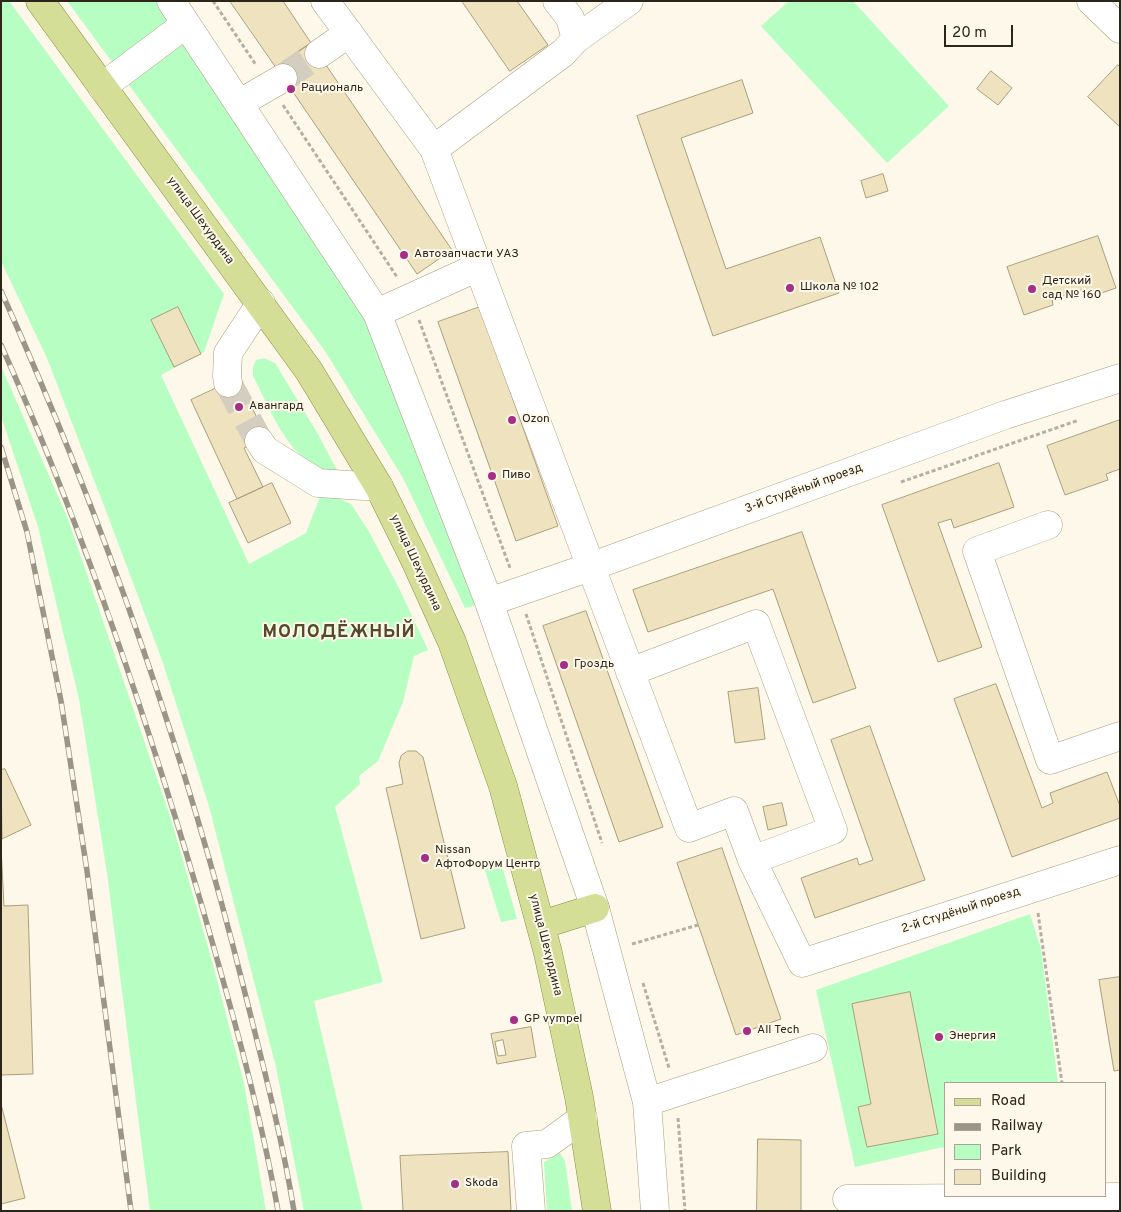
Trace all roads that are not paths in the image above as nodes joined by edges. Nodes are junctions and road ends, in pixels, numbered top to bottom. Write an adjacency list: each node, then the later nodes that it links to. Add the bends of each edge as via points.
1 (40, 1): 13 (main road, улица Шехурдина)
2 (171, 1): 7 (street)
3 (325, 1): 9 (street)
4 (557, 1): 10 (street, via 570,18)
5 (629, 1): 10 (street)
6 (1091, 1): 8 (street)
7 (186, 24): 13 (street); 14 (street)
8 (1120, 29)
9 (349, 33): 11 (street); 15 (street)
10 (576, 39): 15 (street, via 563,53)
11 (319, 54)
12 (283, 78): 14 (street)
13 (102, 88): 17 (main road, улица Шехурдина)
14 (240, 104): 18 (street)
15 (434, 149): 16 (street)
16 (478, 267): 18 (street); 24 (street)
17 (261, 303): 20 (street, via 228,353); 22 (main road, улица Шехурдина, via 309,371)
18 (377, 313): 25 (street)
19 (1120, 378): 24 (street, 3-й Студёный проезд, via 1005,415)
20 (228, 383)
21 (259, 441): 22 (street, via 265,450 318,483)
22 (379, 487): 31 (main road, улица Шехурдина, via 452,642 503,786)
23 (1048, 525): 27 (street, via 978,551 1050,760)
24 (590, 567): 25 (street, 3-й Студёный проезд); 26 (street)
25 (489, 602): 30 (street)
26 (630, 672): 28 (street, via 689,828 734,811); 28 (street, via 756,624 833,830)
27 (1120, 736)
28 (752, 860): 29 (street, 2-й Студёный проезд, via 802,962)
29 (1120, 860)
30 (595, 908): 31 (main road); 33 (street)
31 (541, 925): 34 (main road, улица Шехурдина)
32 (813, 1048): 33 (street)
33 (647, 1102): 39 (street)
34 (583, 1118): 37 (street, via 547,1144 526,1146); 38 (main road, улица Шехурдина)
35 (1120, 1197): 36 (street)
36 (848, 1199)
37 (531, 1211)
38 (598, 1211)
39 (655, 1211)

